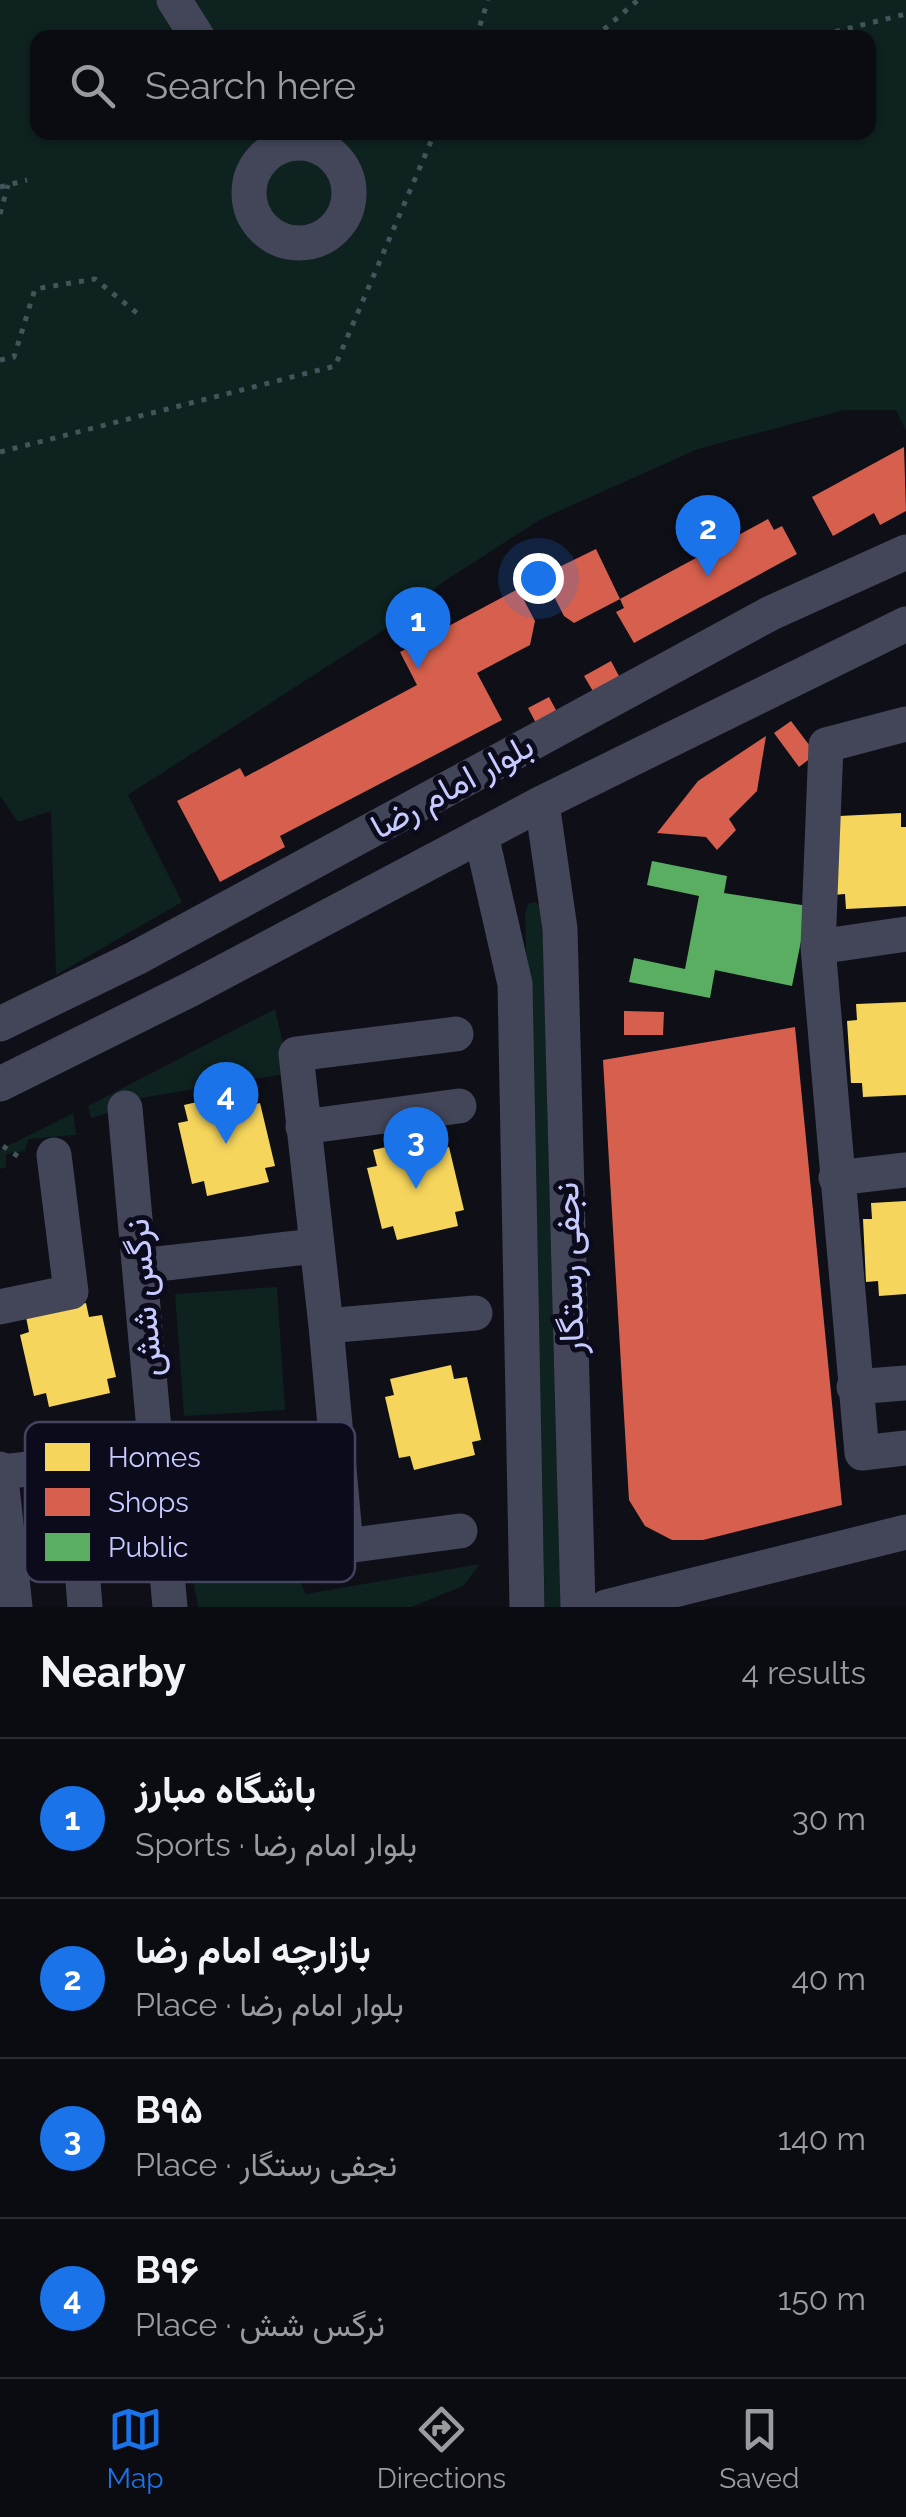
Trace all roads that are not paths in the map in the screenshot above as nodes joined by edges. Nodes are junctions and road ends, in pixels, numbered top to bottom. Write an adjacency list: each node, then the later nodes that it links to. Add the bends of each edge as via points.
1 (174, 0): 2 (street)
2 (193, 30)
3 (906, 552): 10 (street, بلوار امام رضا, via 772,613 136,958)
4 (906, 624): 6 (street, بلوار امام رضا)
5 (906, 724): 9 (street, via 826,745)
6 (542, 803): 7 (street, بلوار امام رضا); 40 (street, نجفی رستگار, via 560,929)
7 (481, 835): 12 (street, بلوار امام رضا); 39 (street, نجفی رستگار, via 515,984)
8 (906, 934): 9 (street)
9 (818, 947): 18 (street)
10 (0, 1024)
11 (456, 1034): 15 (street, via 296,1054)
12 (0, 1084)
13 (459, 1106): 15 (street)
14 (126, 1108): 20 (street, نرگس شش)
15 (304, 1127): 19 (street)
16 (37, 1156): 21 (street, via 71,1292)
17 (906, 1170): 18 (street)
18 (836, 1178): 25 (street)
19 (316, 1246): 20 (street); 23 (street)
20 (140, 1266): 26 (street, نرگس شش)
21 (0, 1306)
22 (475, 1314): 23 (street)
23 (326, 1326): 27 (street)
24 (906, 1383): 25 (street)
25 (854, 1387): 28 (street, via 862,1453)
26 (153, 1422)
27 (334, 1422)
28 (906, 1448)
29 (25, 1469): 30 (street)
30 (0, 1471): 36 (street)
31 (460, 1532): 33 (street)
32 (906, 1532): 41 (street)
33 (355, 1545)
34 (84, 1582): 37 (street)
35 (168, 1582): 38 (street, نرگس شش)
36 (14, 1607)
37 (86, 1607)
38 (170, 1607)
39 (528, 1607)
40 (578, 1607)
41 (606, 1607)

